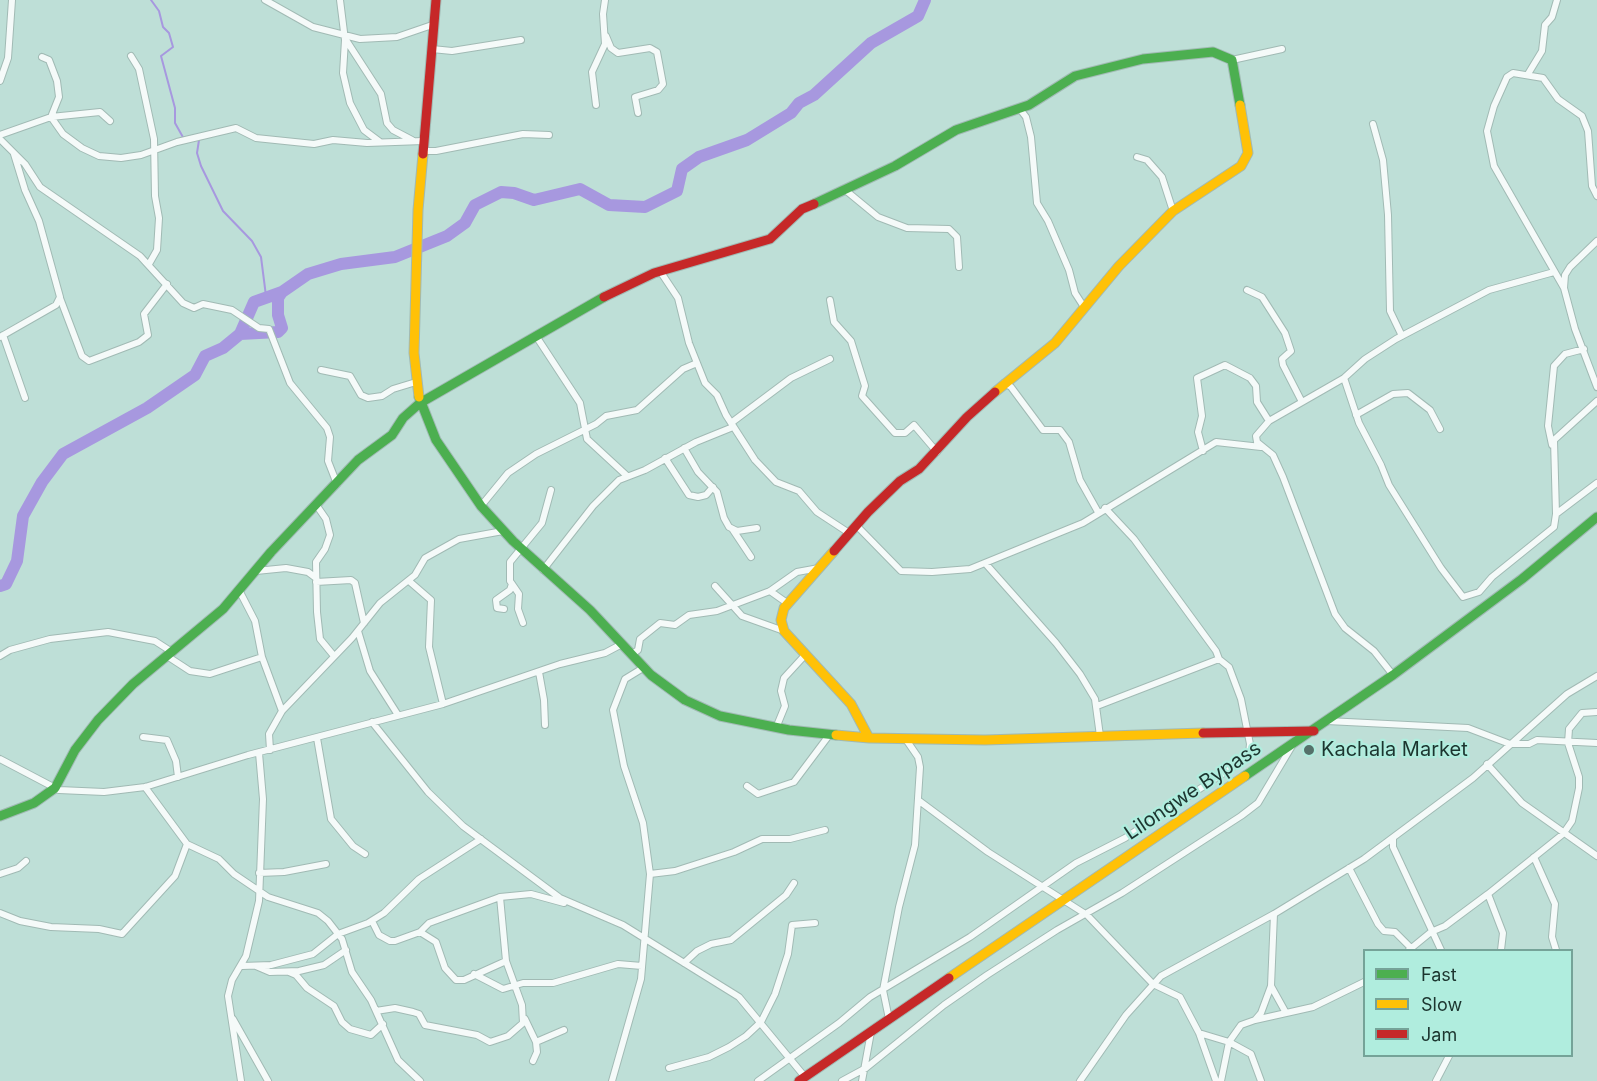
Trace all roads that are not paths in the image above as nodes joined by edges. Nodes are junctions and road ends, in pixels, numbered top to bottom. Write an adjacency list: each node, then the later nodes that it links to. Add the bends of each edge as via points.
1 (12, 0): 16 (street)
2 (265, 0): 9 (street, via 313,27)
3 (340, 0): 9 (street)
4 (436, 0): 7 (street)
5 (605, 0): 8 (street)
6 (1557, 0): 18 (street, via 1545,26 1542,51)
7 (435, 24): 9 (street, via 397,37); 11 (street)
8 (606, 36): 20 (street, via 603,54 592,72); 22 (street, via 618,53 650,48 657,52 663,84 658,90 635,97)
9 (344, 37): 28 (street, via 343,73 353,112 364,130); 29 (street, via 381,94 387,123)
10 (521, 40): 11 (street, via 452,51)
11 (432, 48): 29 (street)
12 (1282, 49): 17 (street)
13 (131, 56): 30 (street, via 139,69)
14 (0, 57): 16 (street)
15 (42, 57): 23 (street, via 49,60 57,81 59,97)
16 (8, 58): 19 (street)
17 (1232, 60): 21 (street, via 1205,51 1129,62 1075,76 1049,95); 35 (street, via 1248,153 1241,166)
18 (1528, 74): 34 (street, via 1543,78 1558,99 1582,117 1588,131 1592,186); 40 (street, via 1513,73 1508,77 1487,131 1494,166)
19 (0, 81)
20 (596, 105)
21 (1019, 108): 33 (street, via 956,129 925,150); 46 (street, via 1026,117 1031,137 1037,203)
22 (638, 113)
23 (51, 117): 24 (street, via 100,112); 27 (street); 30 (street, via 63,134 90,153 121,158)
24 (110, 121)
25 (1373, 124): 49 (street, via 1383,160 1388,215 1390,311)
26 (549, 135): 29 (street, via 523,134 436,151)
27 (0, 137): 31 (street)
28 (381, 142): 29 (street); 30 (street, via 333,140 314,144 256,138 236,128)
29 (420, 144): 55 (street)
30 (154, 151): 37 (street, via 159,218 157,250)
31 (14, 152): 37 (street, via 40,187); 44 (street)
32 (1137, 157): 35 (street, via 1148,160 1162,177)
33 (844, 189): 38 (street, via 878,217 907,228 949,229 957,237); 39 (street, via 802,209 770,239)
34 (1597, 196)
35 (1173, 211): 46 (street)
36 (1597, 241): 42 (street, via 1570,267)
37 (149, 264): 41 (street)
38 (959, 267)
39 (660, 271): 48 (street, via 625,285); 52 (street, via 678,298)
40 (1554, 272): 42 (street); 49 (street, via 1489,290)
41 (167, 284): 44 (street, via 144,314 148,335 89,361 82,356); 75 (street, via 188,307 203,304 232,310 259,328 269,329 290,383 327,428 328,461)
42 (1564, 288): 50 (street)
43 (1247, 290): 60 (street, via 1262,297 1285,333 1291,351 1282,359 1282,365)
44 (60, 297): 47 (street, via 56,305)
45 (830, 300): 71 (street, via 834,322 851,340 865,386 862,396 895,433 905,433 914,425)
46 (1084, 307): 56 (street, via 1044,354)
47 (1, 336): 58 (street)
48 (536, 336): 61 (street); 65 (street, via 580,403)
49 (1402, 336): 54 (street, via 1365,359)
50 (1584, 349): 57 (street); 69 (street, via 1565,354 1554,366 1548,426)
51 (830, 359): 64 (street, via 791,378)
52 (697, 363): 64 (street); 65 (street, via 683,369 637,410 606,417)
53 (321, 370): 55 (street, via 350,376 361,395 368,398)
54 (1344, 378): 60 (street); 62 (street)
55 (416, 382): 61 (street)
56 (1004, 383): 71 (street); 81 (street, via 1043,430 1060,430 1069,442 1080,480)
57 (1597, 387)
58 (25, 398)
59 (1597, 401): 69 (street, via 1554,440)
60 (1302, 402): 63 (street)
61 (420, 403): 75 (street, via 392,435 363,455); 79 (street, via 436,440)
62 (1356, 415): 66 (street, via 1393,394 1408,393 1430,411); 82 (street, via 1398,501 1463,597 1479,592 1554,527)
63 (1269, 422): 67 (street, via 1256,436); 70 (street, via 1257,402 1256,386 1250,378 1225,365 1197,378 1202,416 1198,432)
64 (732, 425): 68 (street); 85 (street, via 755,460 776,482 799,491 817,512)
65 (585, 429): 73 (street, via 587,439); 79 (street, via 508,473)
66 (1440, 429)
67 (1262, 447): 70 (street, via 1220,441); 117 (street, via 1273,455 1283,477 1335,614)
68 (684, 448): 72 (street); 76 (street, via 698,472)
69 (1553, 448): 82 (street)
70 (1203, 451): 80 (street)
71 (937, 452): 85 (street)
72 (665, 458): 73 (street, via 645,470); 76 (street, via 689,495 706,495)
73 (626, 475): 92 (street, via 593,506)
74 (1597, 483): 82 (street)
75 (337, 484): 78 (street)
76 (713, 487): 86 (street)
77 (552, 490): 88 (street, via 542,523)
78 (317, 506): 93 (street); 94 (street, via 330,535 317,559)
79 (481, 506): 87 (street)
80 (1105, 508): 81 (street); 114 (street, via 1134,539)
81 (1098, 512): 90 (street, via 1075,527)
82 (1556, 514)
83 (1597, 517): 117 (street, Lilongwe Bypass)
84 (757, 528): 86 (street)
85 (853, 529): 90 (street, via 901,571 964,570); 91 (street)
86 (733, 530): 89 (street)
87 (503, 531): 88 (street); 95 (street, via 448,544 424,558)
88 (522, 549): 92 (street); 96 (street, via 510,562)
89 (751, 557)
90 (985, 563): 120 (street, via 1056,643)
91 (819, 568): 98 (street, via 797,572); 100 (street)
92 (543, 570): 107 (street)
93 (256, 571): 94 (street, via 286,568 308,572); 99 (street)
94 (316, 580): 103 (street, via 356,583); 112 (street, via 320,639)
95 (409, 581): 103 (street, via 380,603); 119 (street, via 431,600 429,647)
96 (512, 584): 102 (street, via 496,600 497,608); 104 (street, via 519,594 519,617)
97 (715, 586): 101 (street)
98 (770, 591): 100 (street); 101 (street)
99 (240, 592): 108 (street); 113 (street, via 255,621)
100 (787, 603): 106 (street, via 781,620)
101 (731, 606): 106 (street, via 745,618); 110 (street, via 689,615 675,625 660,623 640,639 638,650)
102 (504, 609)
103 (364, 623): 105 (street)
104 (523, 623)
105 (358, 631): 112 (street); 123 (street, via 374,678)
106 (784, 631): 109 (street)
107 (622, 644): 110 (street); 116 (street, via 605,653)
108 (169, 654): 111 (street, via 155,641 108,632 42,641); 113 (street, via 190,671 210,674); 147 (street, via 98,720 75,750)
109 (807, 654): 127 (street, via 784,678 781,691 785,706); 134 (street, via 851,704)
110 (631, 655): 115 (street)
111 (0, 656)
112 (334, 656): 121 (street)
113 (262, 657): 121 (street)
114 (1219, 659): 120 (street); 128 (street, via 1229,667 1237,684)
115 (643, 668): 127 (street, via 706,711); 163 (street, via 625,680 613,716 643,823)
116 (539, 672): 119 (street); 126 (street)
117 (1393, 675): 124 (street, Lilongwe Bypass)
118 (1597, 676): 137 (street, via 1567,694)
119 (443, 704): 123 (street)
120 (1097, 706): 131 (street)
121 (282, 711): 140 (street, via 268,734)
122 (1597, 712): 138 (street, via 1582,713 1569,729)
123 (398, 715): 125 (street)
124 (1327, 721): 129 (street, Lilongwe Bypass); 137 (street, via 1468,728)
125 (372, 722): 133 (street); 152 (street, via 438,803)
126 (545, 725)
127 (776, 728): 130 (street)
128 (1249, 731): 129 (street); 131 (street); 165 (street, via 1249,753 1236,765)
129 (1314, 731): 139 (street, Lilongwe Bypass)
130 (830, 734): 134 (street); 145 (street, via 794,782 758,794)
131 (1100, 736): 135 (street)
132 (143, 737): 144 (street, via 166,740 176,761)
133 (317, 738): 140 (street); 155 (street, via 331,819 353,846)
134 (869, 738): 135 (street)
135 (907, 741): 148 (street, via 920,767)
136 (1597, 743): 138 (street)
137 (1510, 744): 138 (street, via 1537,740); 143 (street)
138 (1568, 744): 151 (street, via 1579,788 1572,821)
139 (1292, 746): 169 (street, Lilongwe Bypass); 173 (street, via 1258,803)
140 (270, 750): 141 (street)
141 (259, 753): 144 (street); 161 (street, via 263,807)
142 (0, 759): 147 (street)
143 (1487, 764): 151 (street, via 1522,803); 153 (street)
144 (178, 777): 146 (street)
145 (747, 786)
146 (145, 787): 147 (street, via 91,792); 154 (street)
147 (54, 789): 149 (street, via 33,803)
148 (918, 800): 165 (street, via 988,852); 196 (street, via 915,845)
149 (0, 816)
150 (825, 830): 163 (street, via 790,839 762,839 675,871)
151 (1563, 834): 156 (street); 157 (street)
152 (481, 839): 170 (street, via 560,898); 174 (street, via 419,879)
153 (1393, 839): 160 (street); 177 (street, via 1393,847)
154 (187, 843): 166 (street, via 219,859); 171 (street, via 175,876 122,934 99,929 67,930)
155 (365, 854)
156 (1534, 857): 167 (street); 183 (street, via 1555,904 1552,937)
157 (1596, 857)
158 (26, 861): 162 (street)
159 (326, 864): 161 (street)
160 (1349, 868): 172 (street); 180 (street, via 1378,924 1384,931 1395,932)
161 (259, 873): 166 (street)
162 (0, 874)
163 (650, 874): 179 (street)
164 (794, 883): 186 (street, via 786,895 731,940 711,944)
165 (1044, 886): 169 (street); 196 (street)
166 (259, 891): 178 (street, via 323,916); 187 (street, via 257,914)
167 (1488, 894): 177 (street); 182 (street, via 1503,933)
168 (500, 897): 170 (street, via 531,894); 176 (street, via 429,923); 185 (street)
169 (1066, 900): 173 (street); 201 (street, Lilongwe Bypass)
170 (574, 904): 179 (street)
171 (0, 913)
172 (1274, 914): 193 (street, via 1170,970); 195 (street)
173 (1087, 915): 193 (street); 214 (street, via 987,975)
174 (372, 921): 176 (street, via 378,935 390,941); 178 (street)
175 (815, 923): 203 (street, via 792,925 788,954)
176 (420, 932): 191 (street, via 435,942 445,968 456,980)
177 (1431, 932): 180 (street); 181 (street)
178 (338, 934): 184 (street); 188 (street, via 313,954)
179 (643, 937): 186 (street); 189 (street)
180 (1410, 949)
181 (1440, 949)
182 (1501, 949)
183 (1555, 949)
184 (346, 950): 190 (street, via 324,964); 197 (street, via 352,972)
185 (506, 961): 191 (street); 194 (street)
186 (684, 963): 203 (street, via 739,998)
187 (242, 966): 188 (street); 199 (street, via 232,980 228,996)
188 (255, 966): 190 (street, via 270,972)
189 (642, 966): 194 (street, via 618,964 553,983); 219 (street)
190 (289, 972): 204 (street, via 334,1006 350,1029 371,1035)
191 (474, 974): 194 (street, via 500,989)
192 (1363, 983): 198 (street, via 1313,1007)
193 (1153, 984): 207 (street, via 1180,997); 223 (street)
194 (516, 986): 200 (street)
195 (1271, 986): 198 (street); 202 (street)
196 (883, 990): 201 (street); 211 (street)
197 (376, 1011): 200 (street, via 394,1008 413,1012 419,1014 425,1025 477,1035 490,1042 508,1036); 204 (street)
198 (1286, 1013): 202 (street)
199 (231, 1017): 216 (street); 217 (street)
200 (524, 1018): 208 (street)
201 (890, 1019): 206 (street, Lilongwe Bypass)
202 (1255, 1020): 209 (street, via 1241,1025)
203 (761, 1022): 211 (street); 213 (street, via 746,1036 709,1057)
204 (382, 1024): 218 (street, via 398,1060)
205 (564, 1030): 208 (street)
206 (871, 1032): 214 (street); 215 (street, Lilongwe Bypass)
207 (1199, 1032): 209 (street); 224 (street)
208 (536, 1042): 212 (street)
209 (1229, 1042): 225 (street); 226 (street, via 1251,1054)
210 (1448, 1057): 227 (street)
211 (790, 1058): 215 (street); 220 (street)
212 (533, 1061)
213 (669, 1068)
214 (866, 1068): 221 (street); 222 (street)
215 (802, 1079)
216 (241, 1081)
217 (268, 1081)
218 (420, 1081)
219 (612, 1081)
220 (758, 1081)
221 (842, 1081)
222 (862, 1081)
223 (1080, 1081)
224 (1216, 1081)
225 (1221, 1081)
226 (1261, 1081)
227 (1436, 1081)

